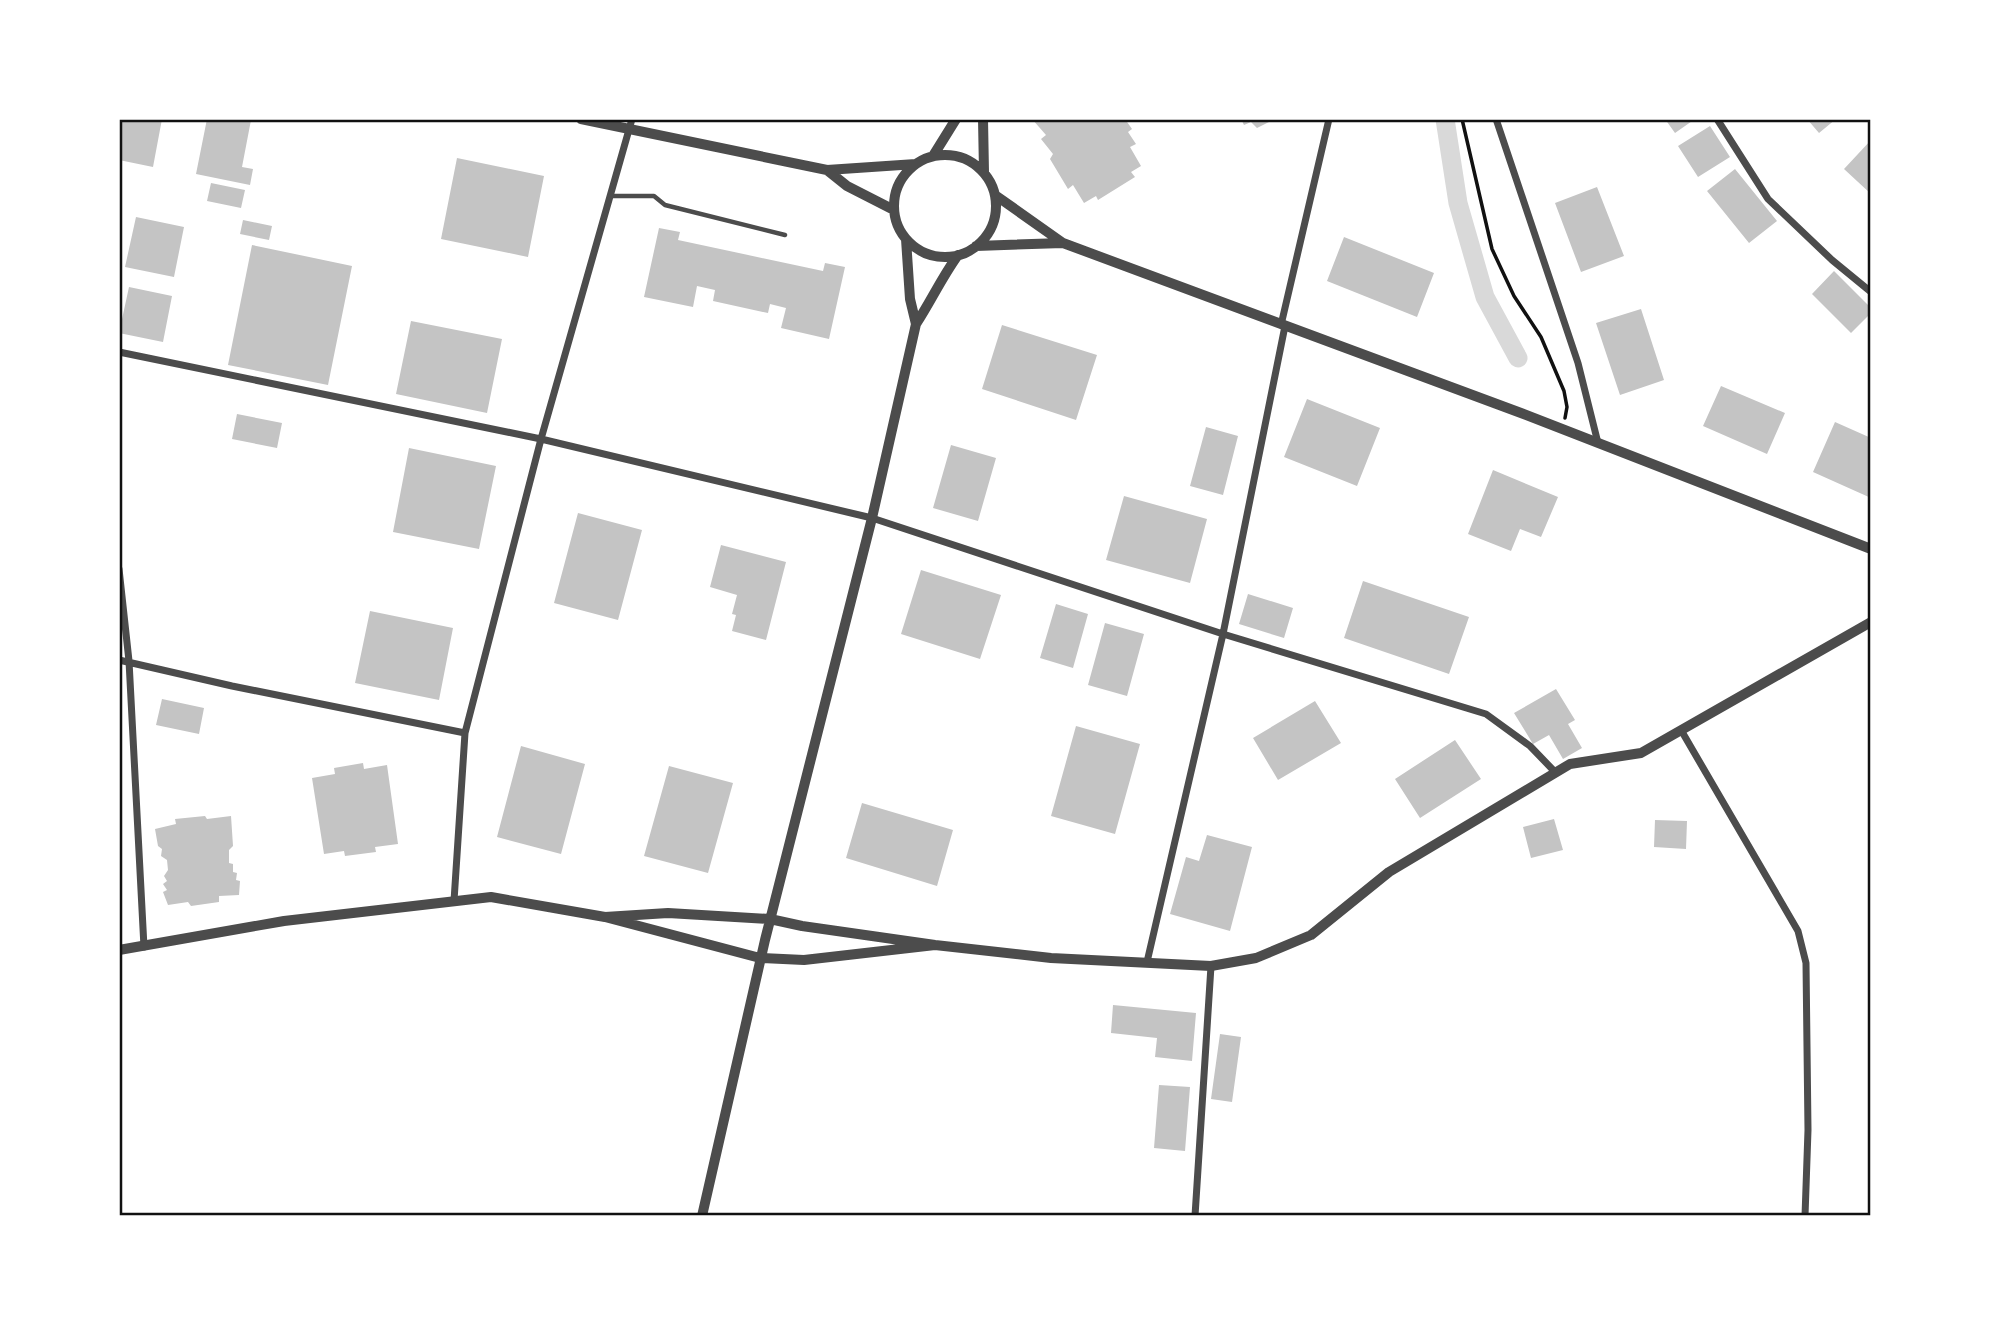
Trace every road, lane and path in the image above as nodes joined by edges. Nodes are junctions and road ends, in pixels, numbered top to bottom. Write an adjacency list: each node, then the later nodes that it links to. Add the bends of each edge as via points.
1 (581, 119): 8 (street)
2 (956, 119): 9 (street)
3 (983, 119): 12 (street)
4 (1329, 119): 23 (street)
5 (1462, 119): 25 (path, via 1492,248 1514,296 1541,337 1564,391)
6 (1496, 119): 27 (street, via 1578,363)
7 (1717, 119): 21 (street, via 1768,199)
8 (631, 124): 11 (street); 14 (street)
9 (933, 156): 10 (street); 12 (street, via 958,156)
10 (916, 164): 11 (street); 15 (street, via 899,183)
11 (827, 170): 15 (street, via 846,186)
12 (984, 172): 13 (street)
13 (995, 195): 18 (street); 19 (street, via 994,221)
14 (612, 196): 16 (lane, via 654,196 665,205); 26 (street)
15 (894, 211): 17 (street)
16 (785, 235)
17 (906, 239): 20 (street, via 928,255); 22 (street)
18 (1063, 243): 19 (street); 23 (street)
19 (976, 246): 20 (street)
20 (958, 256): 22 (street)
21 (1871, 292)
22 (916, 324): 28 (street)
23 (1283, 326): 25 (street); 32 (street)
24 (119, 352): 26 (street)
25 (1563, 430): 27 (street)
26 (541, 439): 28 (street); 36 (street)
27 (1598, 443): 29 (street)
28 (872, 518): 32 (street); 40 (street)
29 (1871, 549)
30 (119, 569): 34 (street)
31 (1871, 622): 35 (street)
32 (1223, 634): 37 (street, via 1486,714 1530,746); 45 (street)
33 (119, 660): 34 (street)
34 (129, 662): 36 (street); 42 (street)
35 (1681, 730): 37 (street, via 1641,753 1570,764); 49 (street, via 1798,931 1806,963)
36 (465, 733): 38 (street)
37 (1556, 773): 46 (street, via 1389,872 1311,935 1256,958)
38 (454, 901): 39 (street, via 491,897); 42 (street, via 284,921)
39 (605, 917): 40 (street, via 668,913); 44 (street)
40 (770, 919): 41 (street); 44 (street)
41 (935, 945): 44 (street, via 815,959); 45 (street, via 1051,958)
42 (144, 947): 43 (street)
43 (119, 950)
44 (761, 958): 47 (street)
45 (1146, 962): 46 (street)
46 (1211, 965): 48 (street)
47 (702, 1216)
48 (1195, 1216)
49 (1805, 1216)

